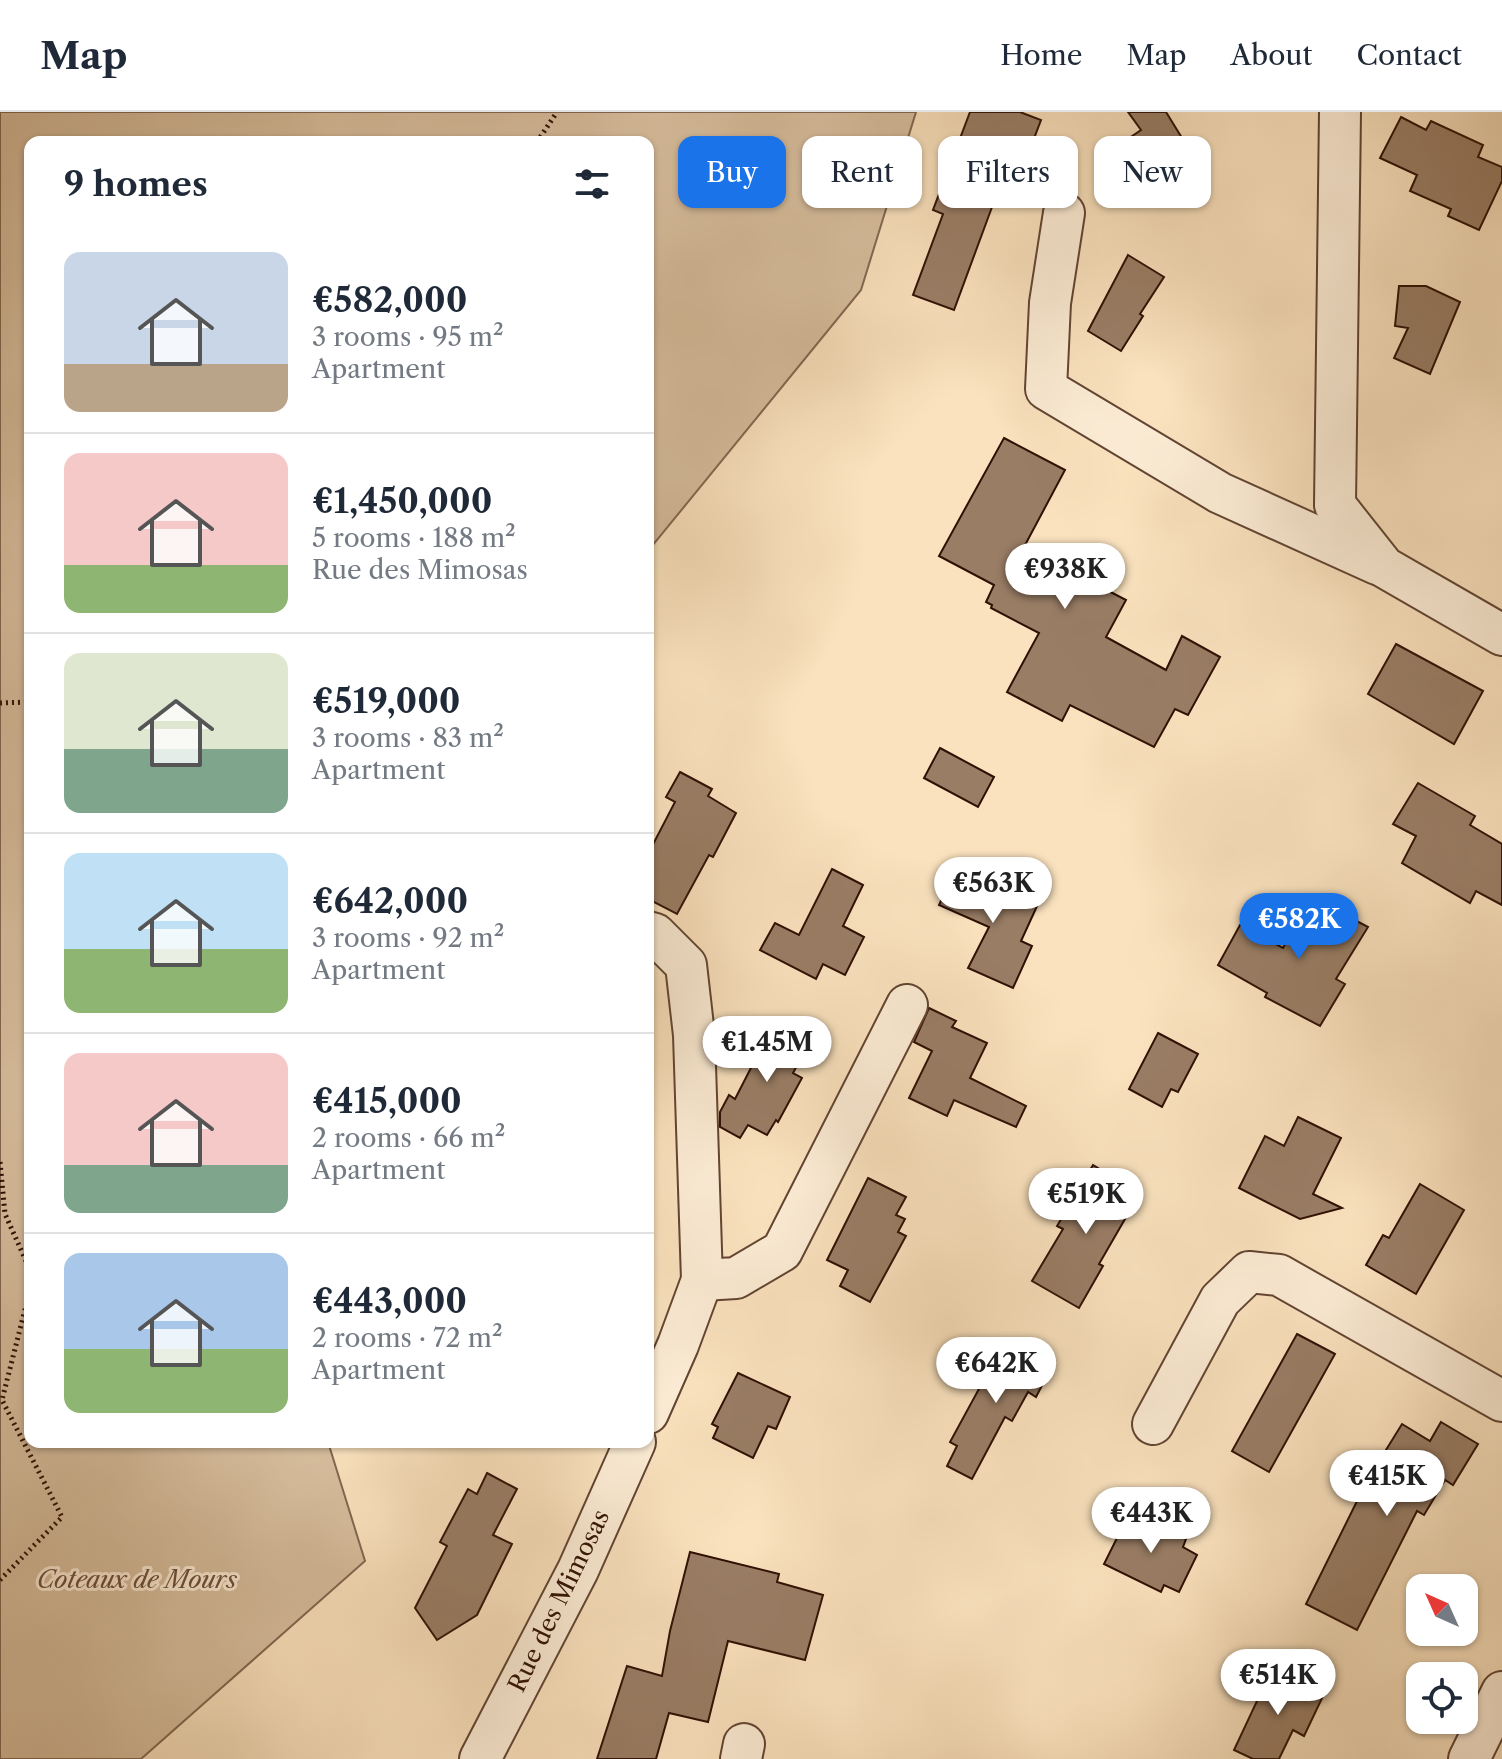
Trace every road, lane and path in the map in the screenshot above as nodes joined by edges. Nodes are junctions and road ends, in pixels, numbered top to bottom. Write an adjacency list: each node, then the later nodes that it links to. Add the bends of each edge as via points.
1 (557, 112): 3 (path)
2 (1340, 112): 5 (street, via 1335,505)
3 (541, 136)
4 (1064, 213): 5 (street, via 1050,303 1046,389 1220,493)
5 (1384, 567): 6 (street)
6 (1502, 635)
7 (24, 702): 8 (path)
8 (0, 703)
9 (654, 934): 13 (street, via 686,965 694,1035)
10 (907, 1005): 13 (street, via 782,1251 736,1278)
11 (0, 1162): 12 (path, via 5,1214)
12 (24, 1257)
13 (702, 1280): 15 (street)
14 (24, 1314): 18 (path, via 2,1400)
15 (654, 1399)
16 (1502, 1401): 17 (street, via 1279,1275 1249,1272 1220,1300)
17 (1153, 1424)
18 (24, 1443)
19 (27, 1448): 21 (path, via 62,1517)
20 (632, 1448): 23 (street, Rue des Mimosas, via 578,1570)
21 (0, 1580)
22 (1502, 1692): 24 (street)
23 (480, 1759)
24 (1469, 1759)

